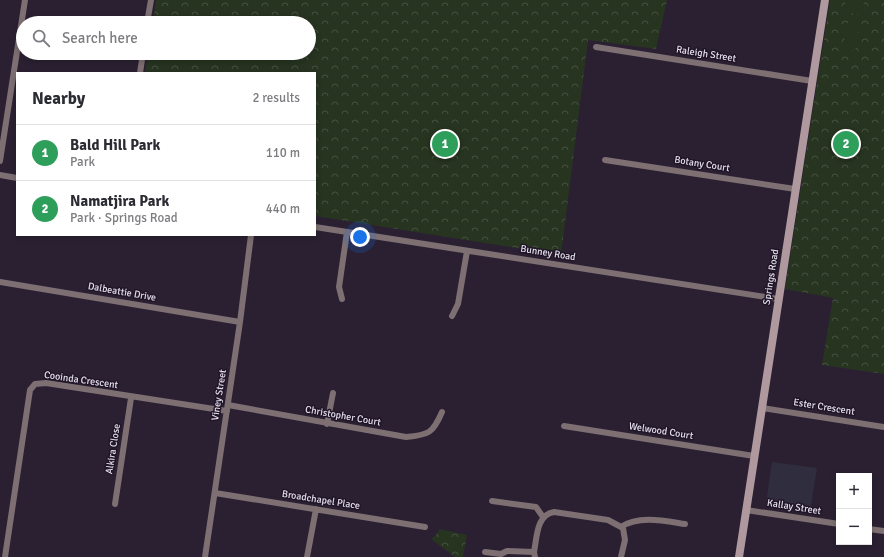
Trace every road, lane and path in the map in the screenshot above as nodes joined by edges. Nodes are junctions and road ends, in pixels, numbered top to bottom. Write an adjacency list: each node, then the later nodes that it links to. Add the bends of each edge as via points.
1 (25, 0): 4 (street)
2 (150, 0): 5 (street)
3 (825, 0): 10 (main road, Springs Road)
4 (23, 16)
5 (148, 16)
6 (596, 47): 10 (street, Raleigh Street)
7 (16, 58): 12 (street)
8 (142, 60): 9 (street)
9 (140, 72)
10 (812, 81): 15 (main road, Springs Road)
11 (605, 160): 15 (street, Botany Court)
12 (0, 161)
13 (0, 175): 14 (street)
14 (16, 178)
15 (795, 189): 22 (main road, Springs Road)
16 (316, 227): 17 (street, Bunney Road)
17 (347, 232): 19 (street, Bunney Road); 21 (street, via 339,287)
18 (251, 236): 24 (street, Viney Street)
19 (467, 251): 22 (street, Bunney Road); 23 (street, via 458,304)
20 (0, 282): 24 (street, Dalbeattie Drive)
21 (342, 299)
22 (778, 299): 28 (main road, Springs Road)
23 (452, 316)
24 (240, 322): 27 (street, Viney Street)
25 (333, 392): 30 (street)
26 (131, 398): 27 (street, Cooinda Crescent); 36 (street, Alkira Close); 48 (street, Cooinda Crescent, via 46,383 35,384 30,390)
27 (228, 408): 30 (street, Christopher Court); 34 (street, Viney Street)
28 (762, 408): 32 (street, Ester Crescent); 33 (main road, Springs Road)
29 (442, 412): 30 (street, Christopher Court, via 436,428 425,435 406,437)
30 (327, 424)
31 (564, 426): 33 (street, Welwood Court)
32 (884, 427)
33 (754, 456): 38 (main road, Springs Road)
34 (214, 493): 37 (street, Broadchapel Place); 49 (street, Viney Street)
35 (492, 501): 39 (street, via 536,507)
36 (115, 504)
37 (316, 509): 43 (street, Broadchapel Place); 50 (street)
38 (746, 510): 41 (street, Kallay Street); 52 (main road, Springs Road)
39 (543, 517): 42 (street, via 551,512 568,513 608,520); 47 (street)
40 (685, 524): 42 (street, via 664,520 632,521)
41 (836, 524)
42 (621, 526): 51 (street, via 625,540)
43 (425, 527)
44 (872, 529): 45 (street)
45 (884, 531)
46 (485, 552): 47 (street)
47 (534, 554)
48 (5, 557)
49 (205, 557)
50 (308, 557)
51 (621, 557)
52 (739, 557)

